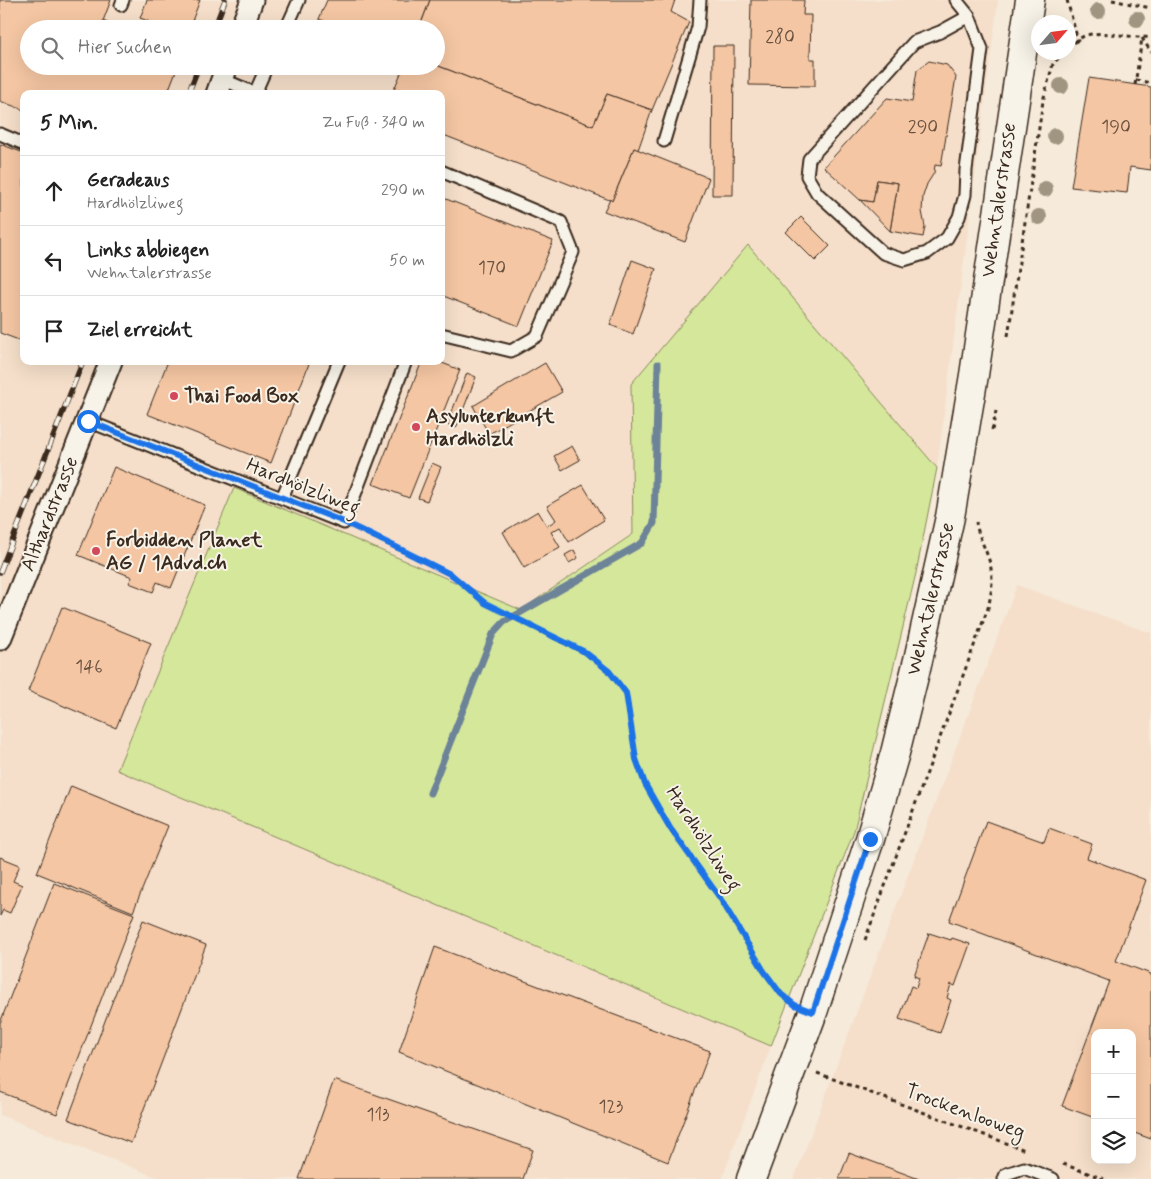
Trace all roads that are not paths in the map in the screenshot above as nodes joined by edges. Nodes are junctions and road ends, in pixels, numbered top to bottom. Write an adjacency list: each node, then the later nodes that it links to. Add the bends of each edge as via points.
1 (252, 0): 7 (street)
2 (299, 0): 8 (lane)
3 (700, 0): 14 (lane, via 698,27)
4 (956, 0): 6 (lane)
5 (1030, 0): 24 (main road, Wehntalerstrasse, via 974,375 935,586 873,830 813,1012)
6 (969, 16): 6 (lane, via 982,49 960,217 947,238 927,254 904,260 883,253 816,193 807,176 809,159 914,42)
7 (244, 20)
8 (290, 20)
9 (264, 75): 12 (lane)
10 (222, 80): 11 (lane)
11 (248, 90)
12 (257, 90)
13 (0, 134): 15 (lane)
14 (664, 141)
15 (20, 142)
16 (445, 173): 17 (lane, via 561,222 573,252 537,336 511,351)
17 (445, 335)
18 (109, 365): 21 (street, Althardstrasse)
19 (337, 365): 22 (lane)
20 (404, 365): 22 (lane, Hardhölzliweg, via 344,522)
21 (88, 421): 22 (lane, Hardhölzliweg); 23 (street, Althardstrasse)
22 (282, 498)
23 (0, 639)
24 (752, 1179)
25 (1004, 1179): 26 (lane, via 1006,1174 1024,1168)
26 (1053, 1179)

